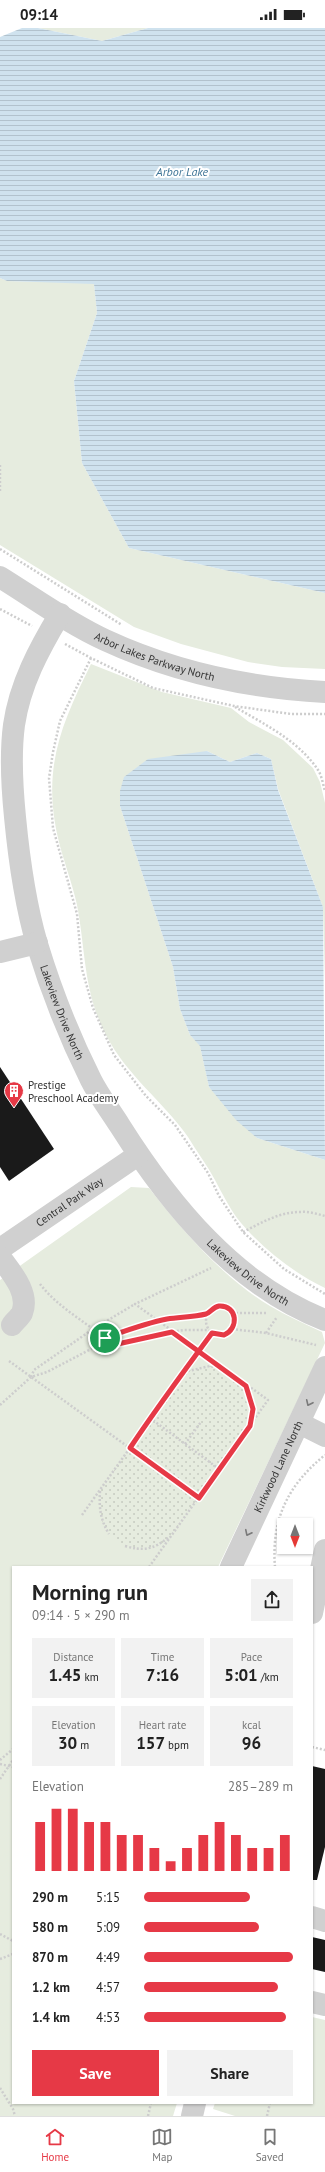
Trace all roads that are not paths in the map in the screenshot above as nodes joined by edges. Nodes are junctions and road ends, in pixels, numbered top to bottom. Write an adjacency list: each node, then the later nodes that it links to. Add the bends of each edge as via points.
1 (0, 578): 2 (street, Arbor Lakes Parkway North)
2 (60, 614): 3 (street, Arbor Lakes Parkway North, via 110,642 142,656 189,671 246,684); 4 (street, Lakeview Drive North, via 32,663 21,693 14,725 12,758 16,836)
3 (325, 692)
4 (37, 943): 5 (street); 6 (street, Lakeview Drive North, via 57,1003 92,1081)
5 (0, 952)
6 (138, 1155): 7 (street, Central Park Way); 9 (street, Lakeview Drive North, via 186,1217 233,1265 287,1303)
7 (0, 1249)
8 (0, 1257): 10 (street, via 18,1284 24,1299 22,1313)
9 (325, 1320)
10 (12, 1325)
11 (325, 1367): 12 (street, Kirkwood Lane North, one-way to 12)
12 (299, 1423): 13 (street); 15 (street, Kirkwood Lane North, one-way to 15)
13 (325, 1436)
14 (325, 1550): 16 (street)
15 (232, 1566)
16 (313, 1608)
17 (313, 2002): 18 (street)
18 (325, 2005)
19 (195, 2104): 20 (street)
20 (192, 2116)

